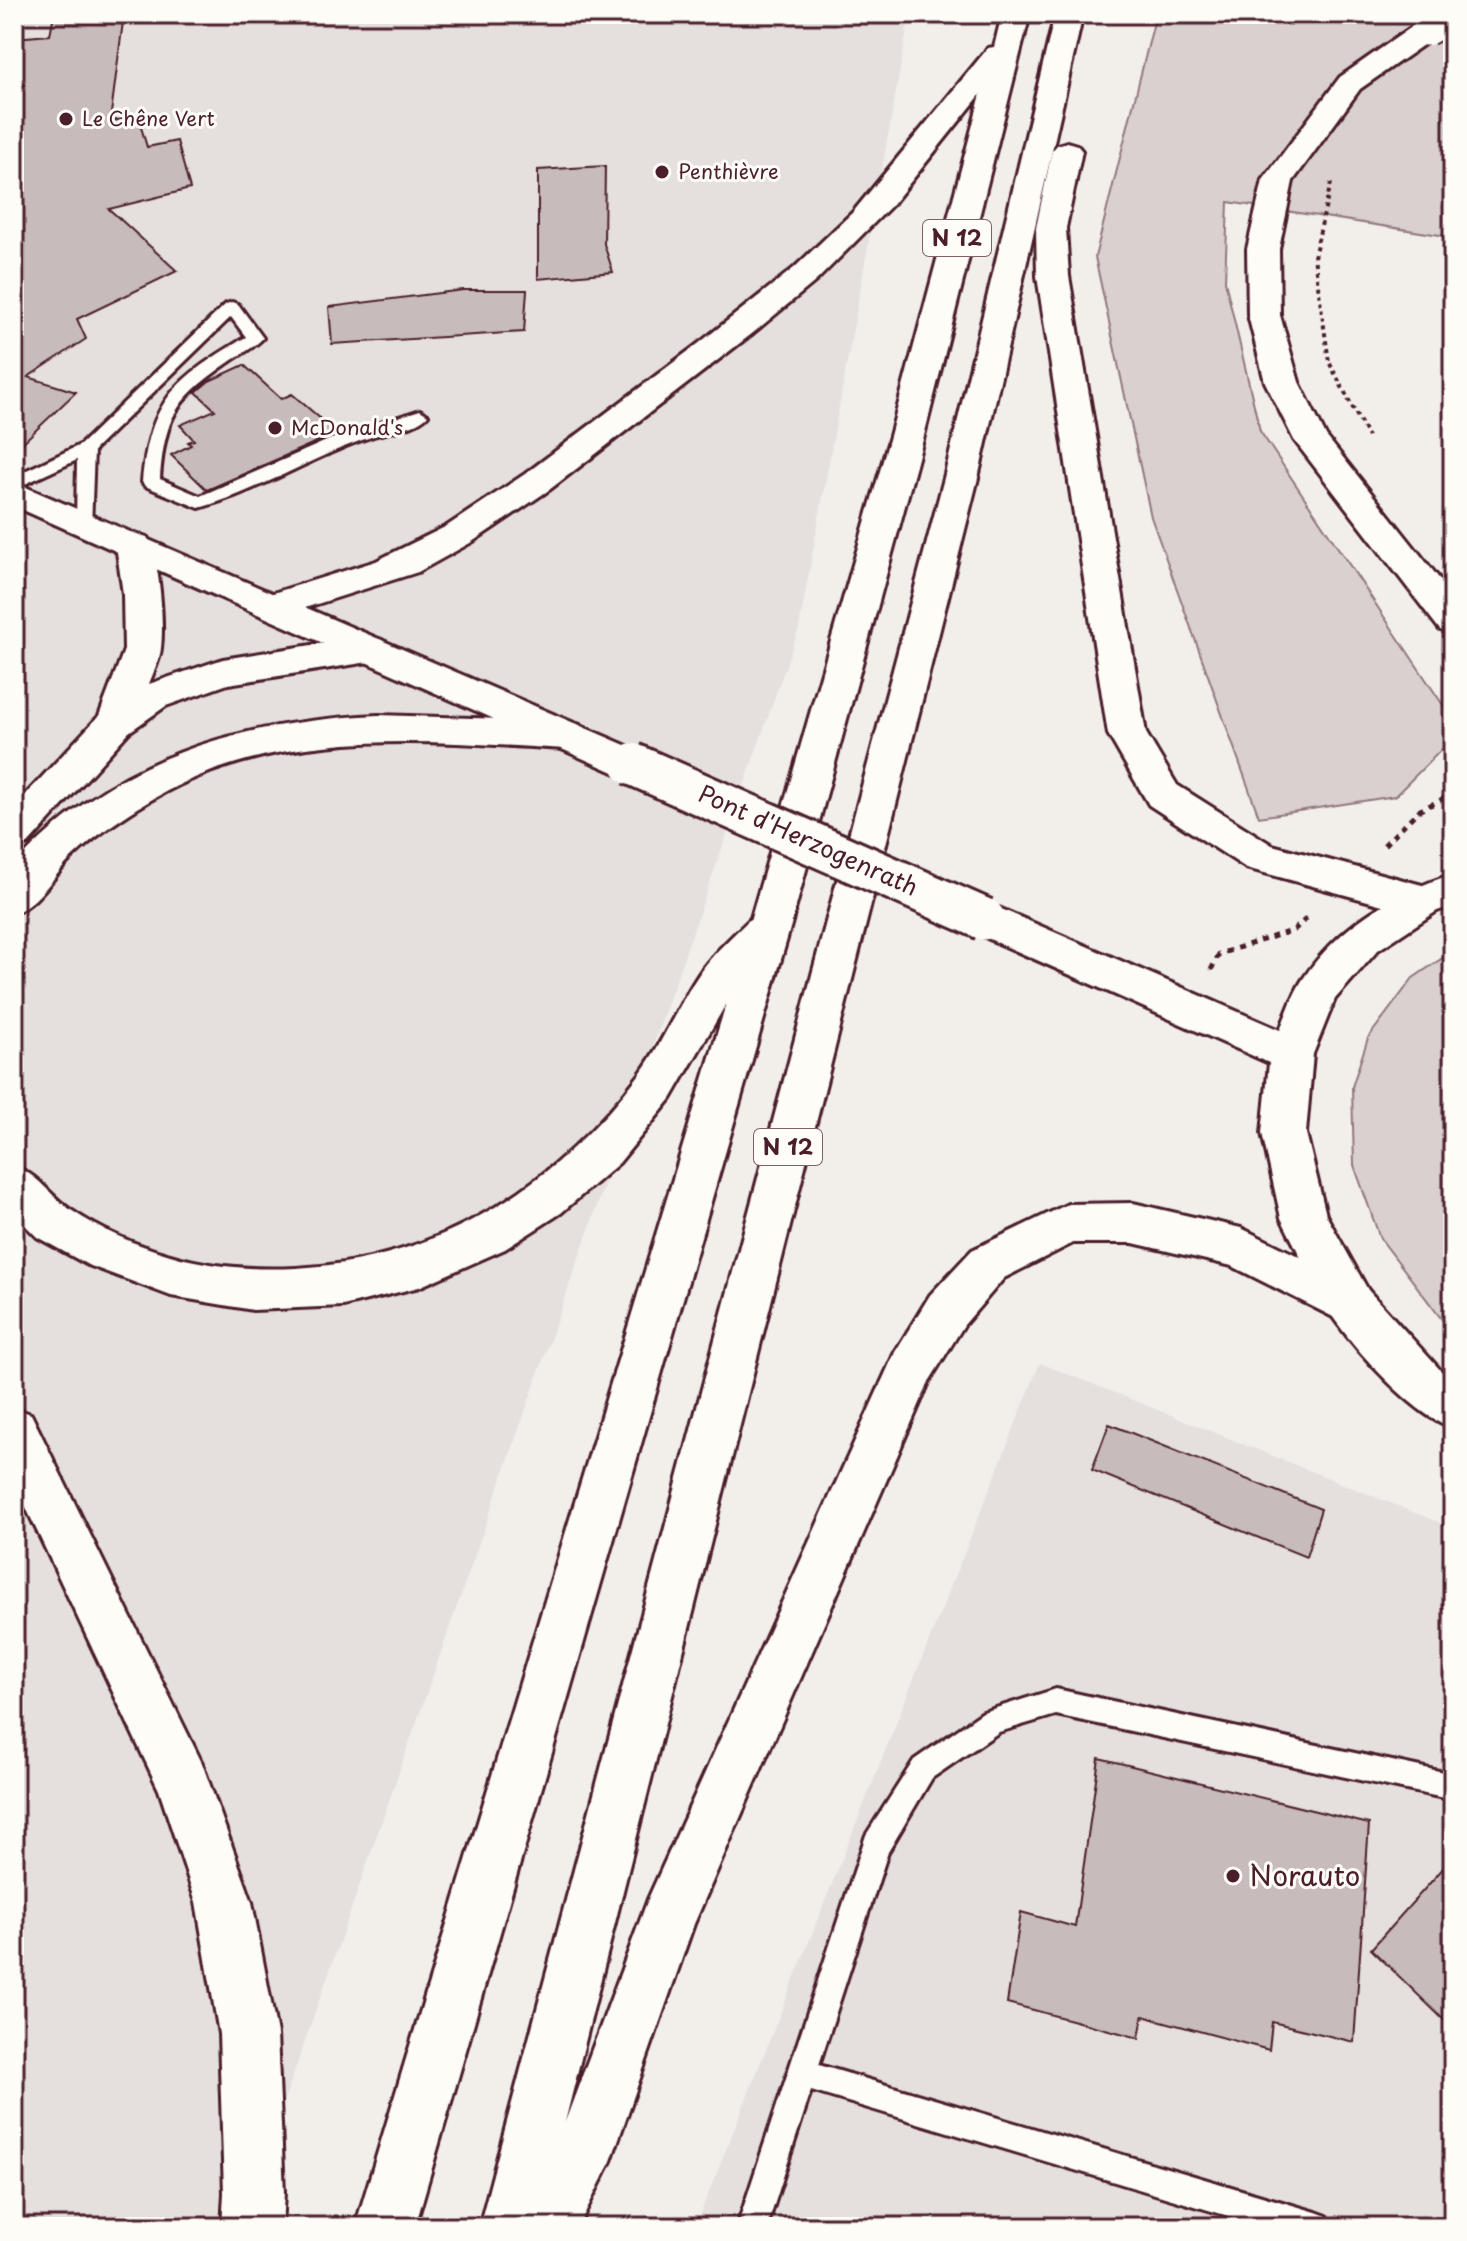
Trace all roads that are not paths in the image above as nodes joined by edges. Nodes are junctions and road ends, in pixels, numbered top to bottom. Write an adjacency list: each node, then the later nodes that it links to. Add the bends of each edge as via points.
1 (1069, 14): 4 (main road, N 12)
2 (1440, 22): 11 (main road, via 1350,83 1278,180 1263,249 1264,315 1282,382 1311,440)
3 (1013, 27): 10 (main road, via 864,217 720,345 448,542 369,578); 18 (main road, N 12, via 907,436)
4 (1057, 65): 16 (main road, via 1071,128 1051,228 1053,276 1127,734 1163,795 1260,857); 28 (main road, N 12, via 957,493)
5 (420, 415): 6 (lane, via 341,441 240,490 199,502 151,482 154,442 166,410 215,363 255,338 232,307)
6 (86, 449): 7 (lane); 8 (lane)
7 (18, 497): 8 (main road, Pont d'Herzogenrath)
8 (85, 523): 9 (main road, Pont d'Herzogenrath)
9 (134, 545): 10 (main road, Pont d'Herzogenrath); 13 (main road, via 143,650)
10 (273, 606): 12 (main road, Pont d'Herzogenrath)
11 (1453, 621)
12 (369, 649): 13 (main road, via 223,672 153,697); 14 (main road, Pont d'Herzogenrath)
13 (116, 722): 15 (main road)
14 (566, 735): 17 (main road, via 333,728 218,752 166,773 110,805 70,836); 19 (main road, Pont d'Herzogenrath, bridge)
15 (14, 833)
16 (1438, 895): 19 (main road, via 1363,939 1318,990)
17 (14, 897)
18 (770, 925): 20 (main road, via 717,981 656,1086 603,1150 512,1221 419,1267 343,1286 253,1290 171,1276 104,1251 53,1223); 27 (main road, N 12)
19 (1291, 1054): 21 (main road, via 1284,1133 1304,1218)
20 (14, 1185)
21 (1351, 1305): 22 (main road, via 1426,1388); 29 (main road, via 1241,1248 1133,1223 1068,1224 988,1264 947,1310 912,1367 674,1904 581,2161)
22 (1453, 1407)
23 (14, 1430): 26 (main road, via 183,1782 224,1902 248,2034)
24 (1453, 1787): 25 (lane, via 1056,1702 992,1721 923,1769 876,1845)
25 (801, 2074): 30 (lane); 31 (lane)
26 (252, 2227)
27 (385, 2227)
28 (509, 2227)
29 (545, 2227)
30 (752, 2227)
31 (1316, 2227)

